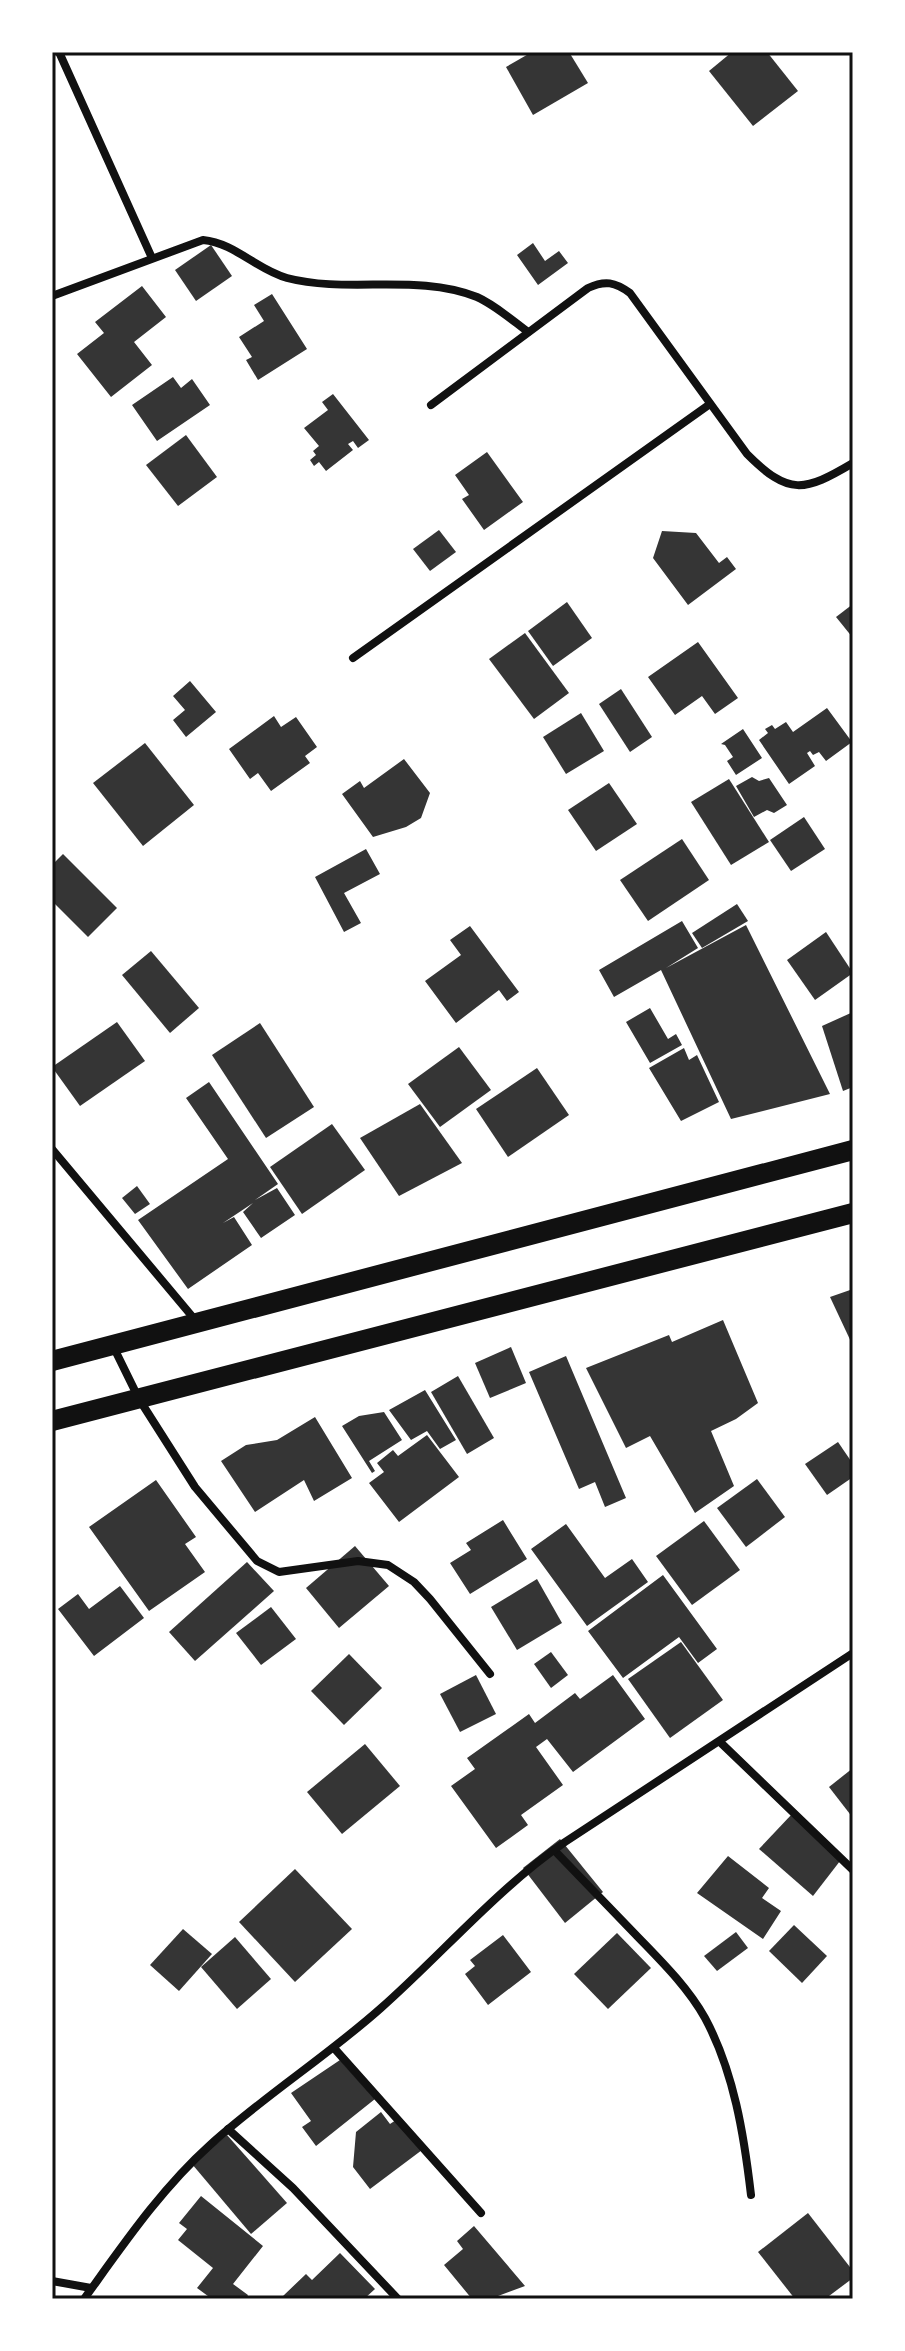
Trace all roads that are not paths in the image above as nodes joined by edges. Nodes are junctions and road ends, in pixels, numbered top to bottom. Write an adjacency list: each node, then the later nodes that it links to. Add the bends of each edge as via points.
1 (59, 52): 2 (street)
2 (152, 258): 3 (street); 4 (street, via 213,241 285,277 464,293 490,304)
3 (52, 296)
4 (528, 332): 5 (street, via 588,288 611,282 630,293); 6 (street)
5 (710, 404): 7 (street, via 747,454 785,484 817,482); 8 (street)
6 (431, 405)
7 (853, 463)
8 (353, 658)
9 (52, 1149): 12 (street)
10 (853, 1150): 12 (highway)
11 (853, 1213): 15 (highway)
12 (197, 1321): 13 (highway)
13 (113, 1345): 14 (highway); 15 (street)
14 (52, 1361)
15 (139, 1399): 16 (highway); 18 (street, via 195,1487 257,1561 279,1572 358,1561 388,1565 430,1599)
16 (52, 1421)
17 (853, 1653): 19 (street)
18 (490, 1674)
19 (720, 1742): 20 (street); 21 (street)
20 (554, 1850): 22 (street); 24 (street, via 687,1991 704,2017 736,2108)
21 (853, 1870)
22 (334, 2048): 23 (street); 25 (street)
23 (228, 2129): 27 (street, via 155,2203); 29 (street, via 293,2188)
24 (751, 2195)
25 (481, 2213)
26 (52, 2281): 27 (street)
27 (91, 2288): 28 (street)
28 (84, 2299)
29 (398, 2299)

